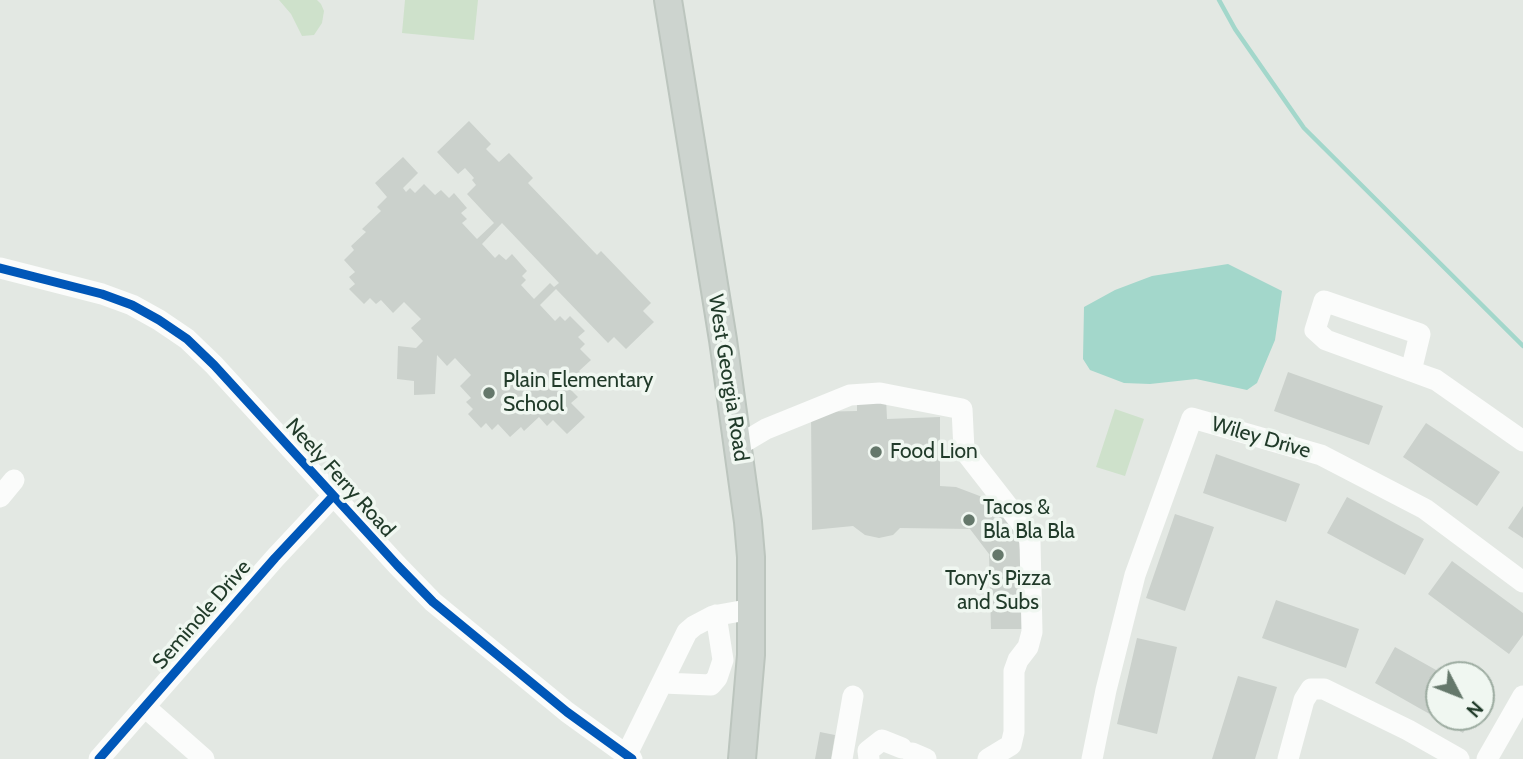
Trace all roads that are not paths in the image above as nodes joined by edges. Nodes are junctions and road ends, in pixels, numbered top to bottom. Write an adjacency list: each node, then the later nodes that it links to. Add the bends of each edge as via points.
1 (668, 0): 5 (main road, West Georgia Road)
2 (0, 268): 7 (street, Neely Ferry Road, via 102,295 159,320 214,365)
3 (1411, 371): 3 (street, via 1326,340 1315,330 1324,301 1420,334); 4 (street, via 1436,380)
4 (1523, 441)
5 (739, 445): 10 (main road, West Georgia Road); 23 (street, via 850,395 880,393 962,409 964,450 1030,541 1032,632 1014,671 1012,744)
6 (14, 480): 8 (street)
7 (333, 496): 15 (street, Seminole Drive); 17 (street, Neely Ferry Road, via 433,602 566,712)
8 (0, 497)
9 (1523, 582): 24 (street, Wiley Drive, via 1425,509 1321,455 1192,418 1135,575)
10 (752, 609): 11 (street); 20 (main road, West Georgia Road)
11 (716, 615): 12 (street, via 687,632); 12 (street, via 723,660 717,678 711,685)
12 (663, 683): 17 (street)
13 (853, 696): 21 (street)
14 (1523, 696): 27 (street)
15 (145, 707): 18 (street, Seminole Drive); 19 (street)
16 (913, 753): 22 (street, via 882,740 868,751)
17 (629, 757)
18 (99, 759)
19 (204, 759)
20 (742, 759)
21 (842, 759)
22 (869, 759)
23 (988, 759)
24 (1091, 759)
25 (1289, 759): 26 (street, via 1311,689 1324,689)
26 (1459, 759)
27 (1487, 759)

